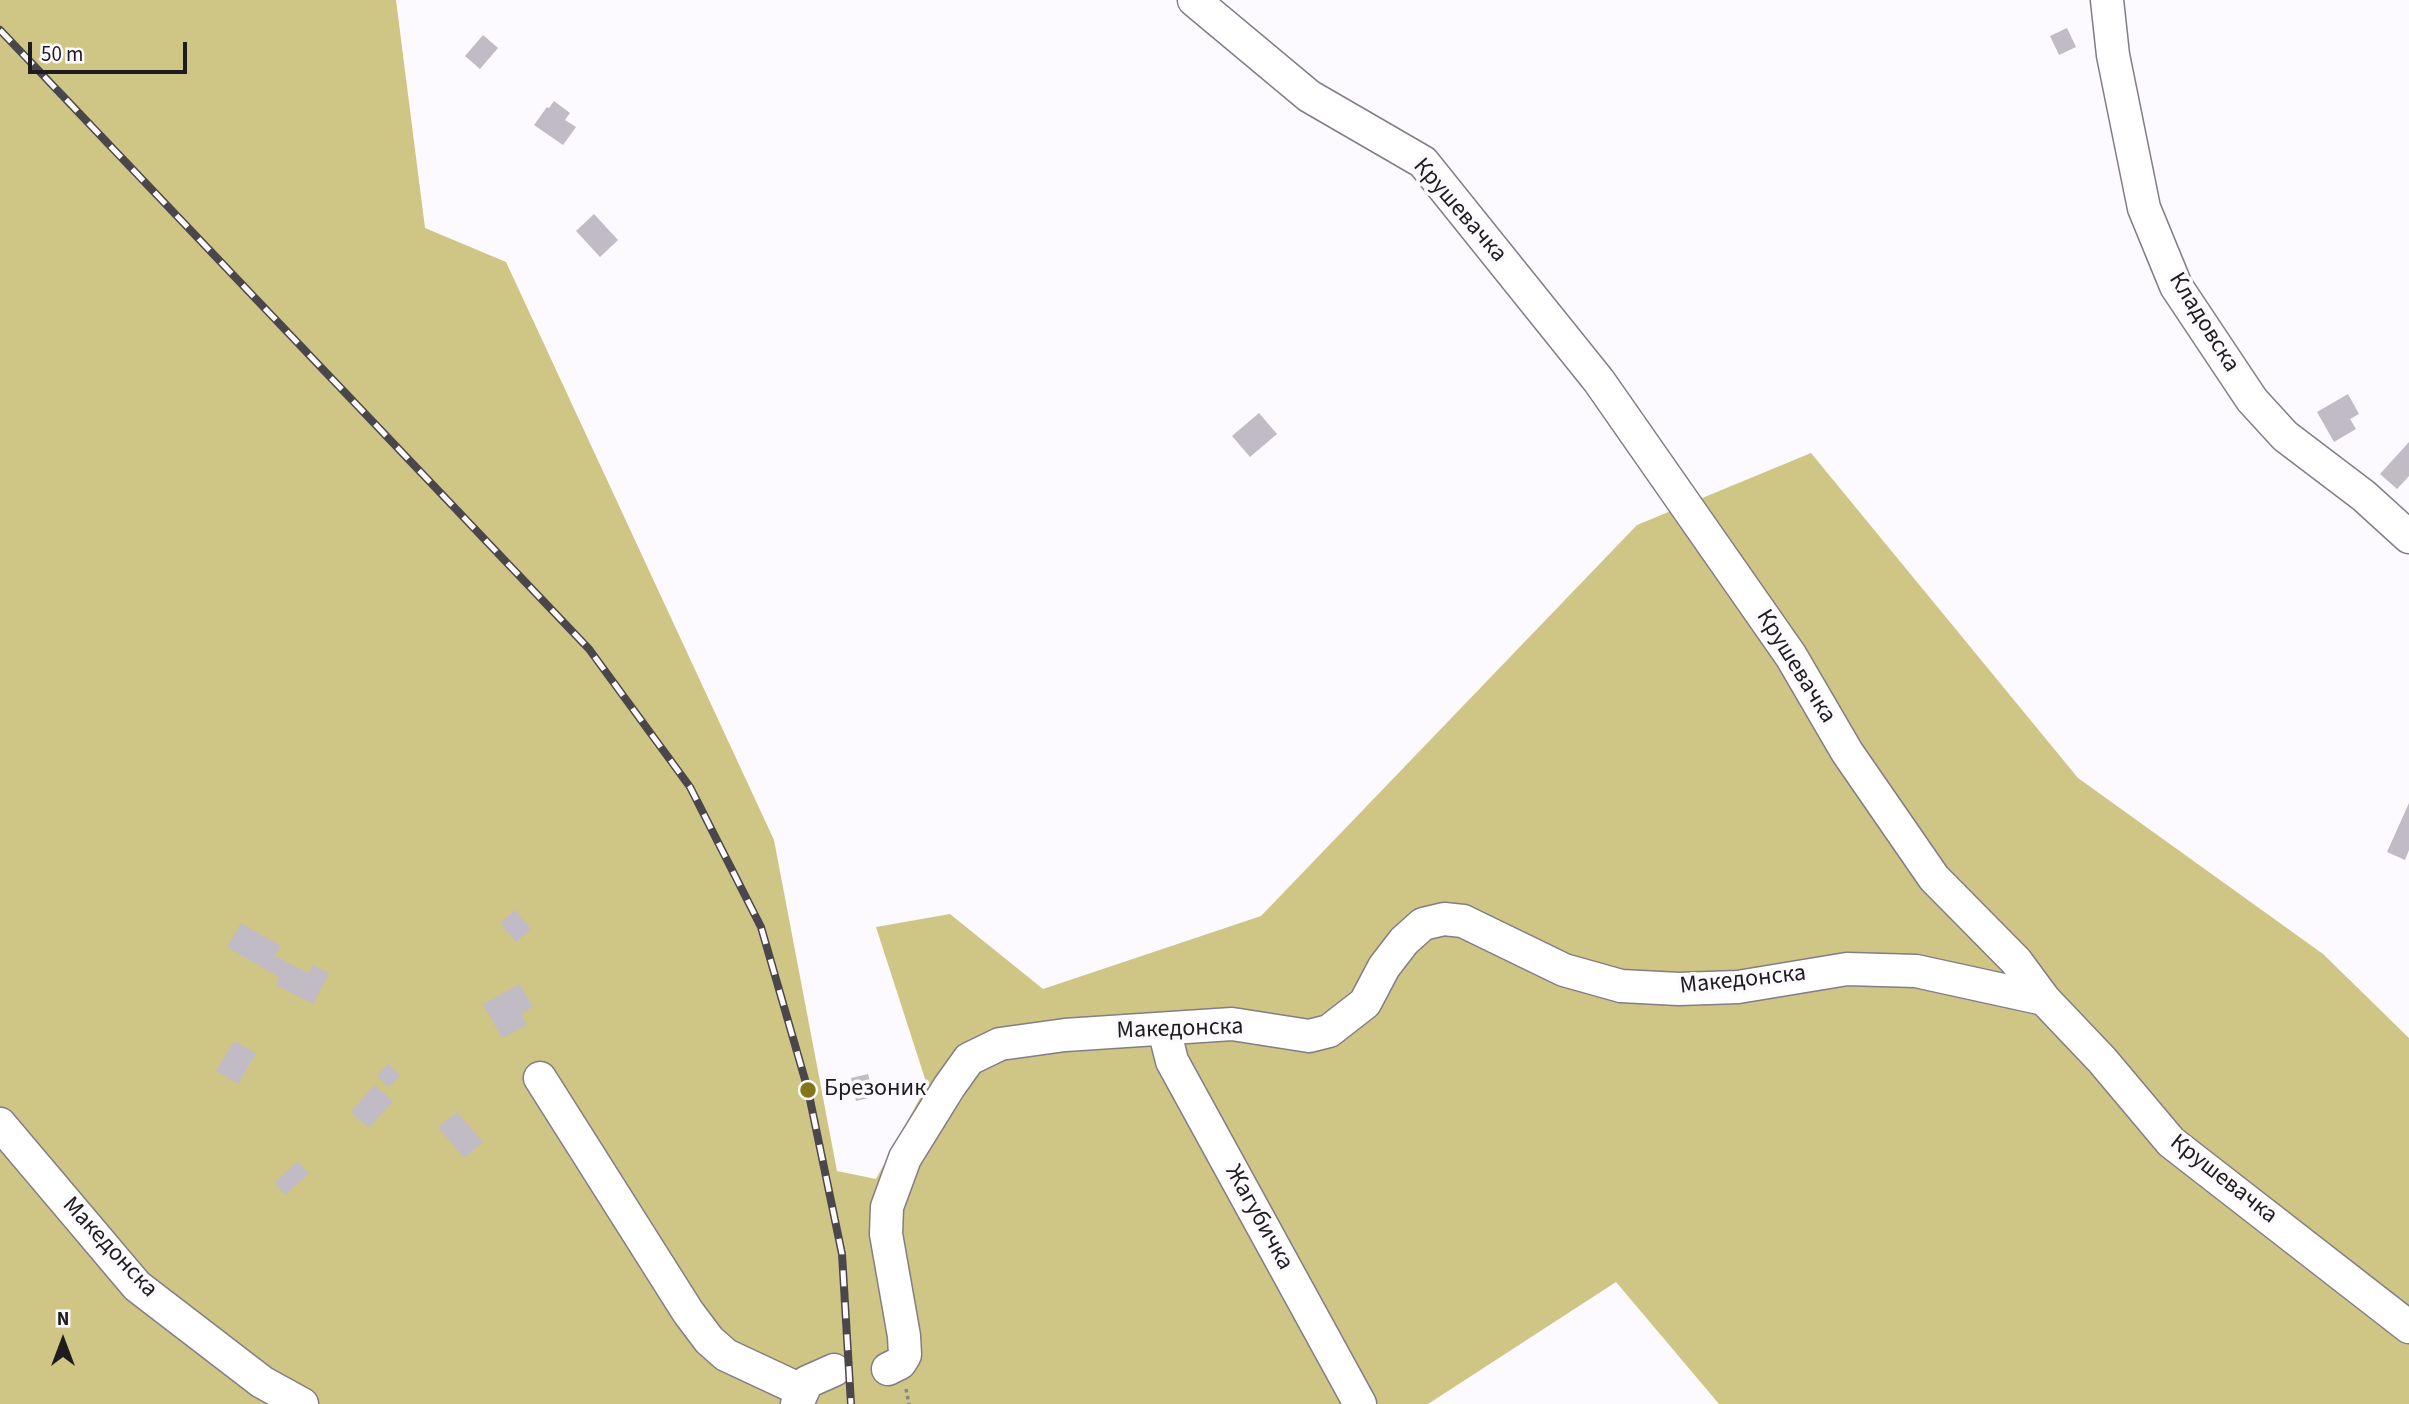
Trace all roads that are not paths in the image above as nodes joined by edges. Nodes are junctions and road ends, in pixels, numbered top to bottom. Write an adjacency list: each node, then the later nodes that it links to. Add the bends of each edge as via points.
1 (1194, 0): 4 (street, Крушевачка, via 1309,96 1423,162 1599,381 1791,656 1847,752 1934,878 2016,961)
2 (2107, 0): 3 (street, Кладовска, via 2113,55 2144,208 2176,286 2244,389 2285,436)
3 (2409, 537)
4 (2044, 999): 5 (street, Македонска, via 1916,971 1847,969 1738,986 1679,989 1620,986 1564,970 1463,921 1444,919 1423,924 1404,941 1365,1003 1329,1031 1309,1036 1232,1024); 8 (street, Крушевачка, via 2171,1142)
5 (1164, 1029): 9 (street, Македонска, via 1000,1044 969,1059 905,1158 887,1207 886,1234 905,1355 901,1363); 13 (street, Жагубичка, via 1177,1071)
6 (540, 1078): 11 (street, via 709,1340 726,1355)
7 (0, 1124): 12 (street, Македонска, via 137,1286 262,1382)
8 (2409, 1327)
9 (888, 1368)
10 (834, 1370): 11 (street, via 807,1382)
11 (799, 1397)
12 (302, 1404)
13 (1360, 1404)

